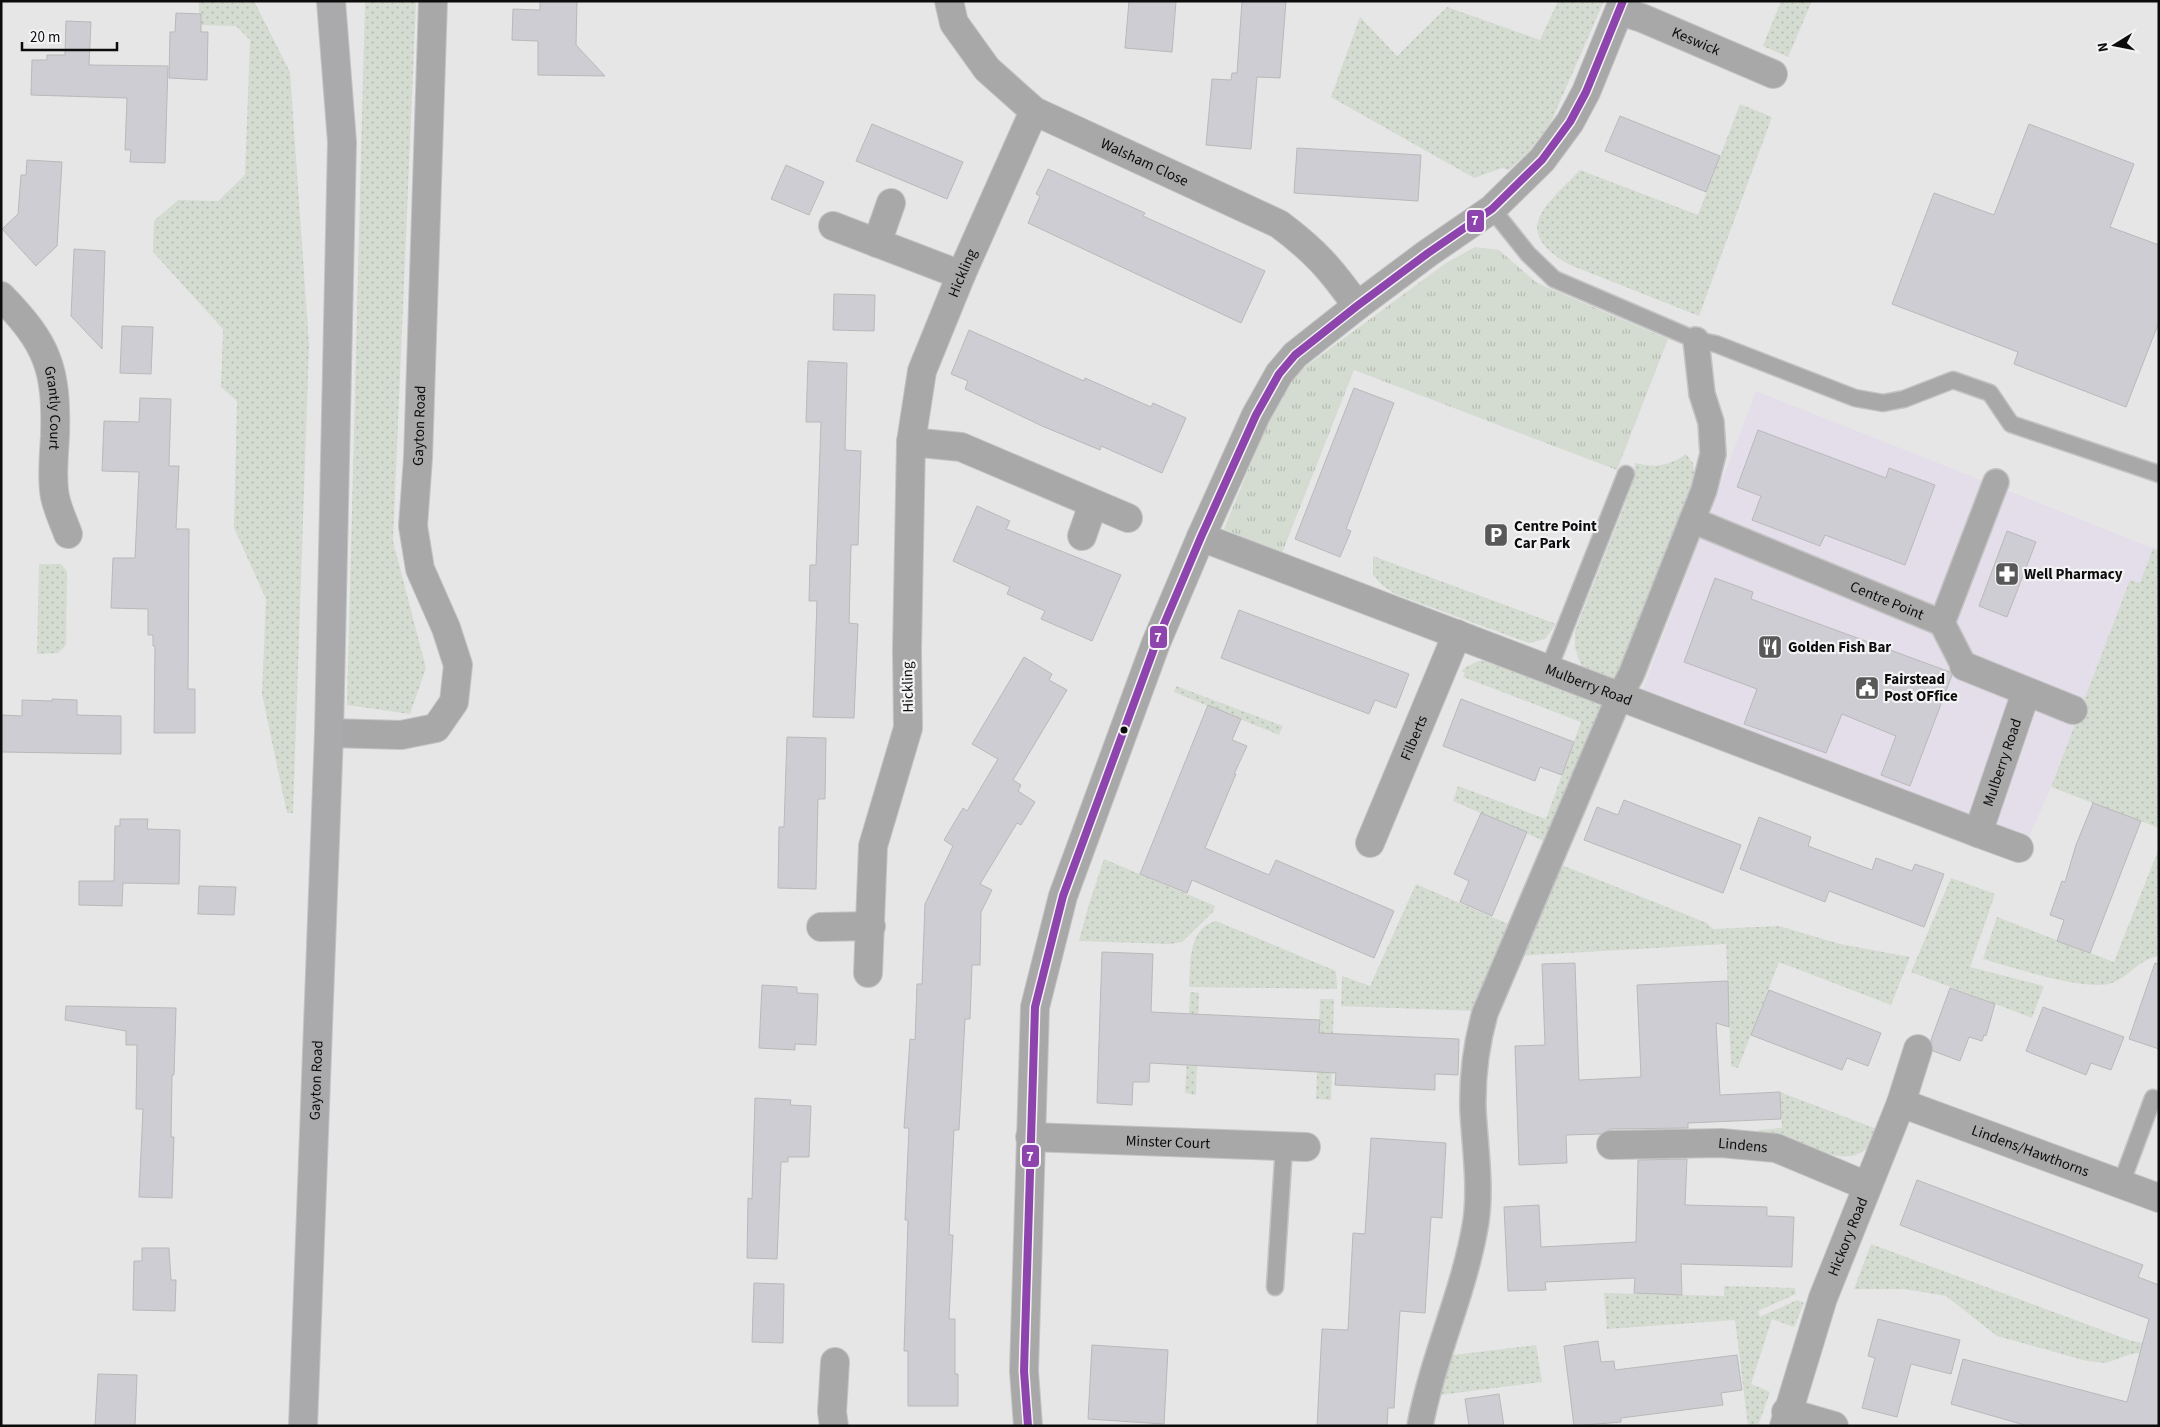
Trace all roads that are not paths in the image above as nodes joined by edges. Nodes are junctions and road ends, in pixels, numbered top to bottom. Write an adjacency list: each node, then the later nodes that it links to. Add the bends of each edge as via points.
1 (331, 1): 32 (main road, Gayton Road, via 342,142)
2 (433, 1): 32 (street, Gayton Road, via 413,526 420,569 458,665 454,702 436,728 401,735)
3 (950, 1): 6 (street, Walsham Close, via 954,23 986,69)
4 (1622, 6): 5 (street, Keswick, via 1642,18); 8 (street, via 1570,122 1542,160)
5 (1773, 74)
6 (1034, 111): 11 (street, Hickling); 13 (street, Walsham Close, via 1279,224 1328,265)
7 (891, 203): 10 (street)
8 (1492, 209): 13 (street); 14 (lane, via 1528,254 1554,279)
9 (833, 226): 10 (street)
10 (877, 243): 11 (street)
11 (961, 275): 15 (street, Hickling, via 922,371)
12 (1, 296): 22 (street, Grantly Court, via 25,321 48,359 56,411 54,491)
13 (1357, 306): 24 (street, via 1294,355 1279,374 1256,415)
14 (1696, 340): 17 (lane, via 1716,344 1855,398 1883,403 1904,399 1953,380 1990,393 2011,424); 21 (street, via 1702,394 1711,422 1713,454)
15 (911, 442): 19 (street, via 961,446); 36 (street, Hickling, via 908,728 873,846)
16 (1626, 474): 28 (lane)
17 (2159, 474)
18 (1996, 482): 25 (street, Centre Point)
19 (1093, 504): 20 (street); 23 (street)
20 (1128, 518)
21 (1692, 520): 25 (street, Centre Point); 30 (street, via 1631,675)
22 (68, 534)
23 (1082, 536)
24 (1201, 536): 26 (street, Mulberry Road); 42 (street, via 1156,643 1063,896 1035,1008)
25 (1942, 623): 27 (street)
26 (1457, 634): 28 (street, Mulberry Road); 34 (street, Filberts)
27 (1964, 666): 29 (street)
28 (1548, 668): 30 (street, Mulberry Road)
29 (2026, 692): 31 (street); 33 (street, Mulberry Road)
30 (1620, 695): 33 (street, Mulberry Road); 54 (street, via 1480,1028 1473,1072 1476,1219)
31 (2073, 710)
32 (329, 733): 51 (main road, Gayton Road)
33 (1978, 833): 35 (street, Mulberry Road)
34 (1370, 843)
35 (2019, 848)
36 (870, 926): 37 (street); 38 (street, Hickling)
37 (821, 927)
38 (868, 973)
39 (1918, 1049): 41 (street, Hickory Road)
40 (2153, 1098): 45 (lane)
41 (1901, 1103): 45 (street, Lindens/Hawthorns); 46 (street, Hickory Road)
42 (1030, 1138): 44 (street, Minster Court); 53 (street, via 1024,1371)
43 (1611, 1145): 46 (street, Lindens, via 1721,1143 1776,1148)
44 (1295, 1146): 48 (lane)
45 (2121, 1184): 47 (street, Lindens/Hawthorns)
46 (1868, 1186): 50 (street, Hickory Road, via 1823,1298)
47 (2159, 1198)
48 (1275, 1287)
49 (835, 1362): 52 (street)
50 (1785, 1419): 55 (street)
51 (303, 1426)
52 (834, 1426)
53 (1028, 1426)
54 (1420, 1426)
55 (1834, 1426)

